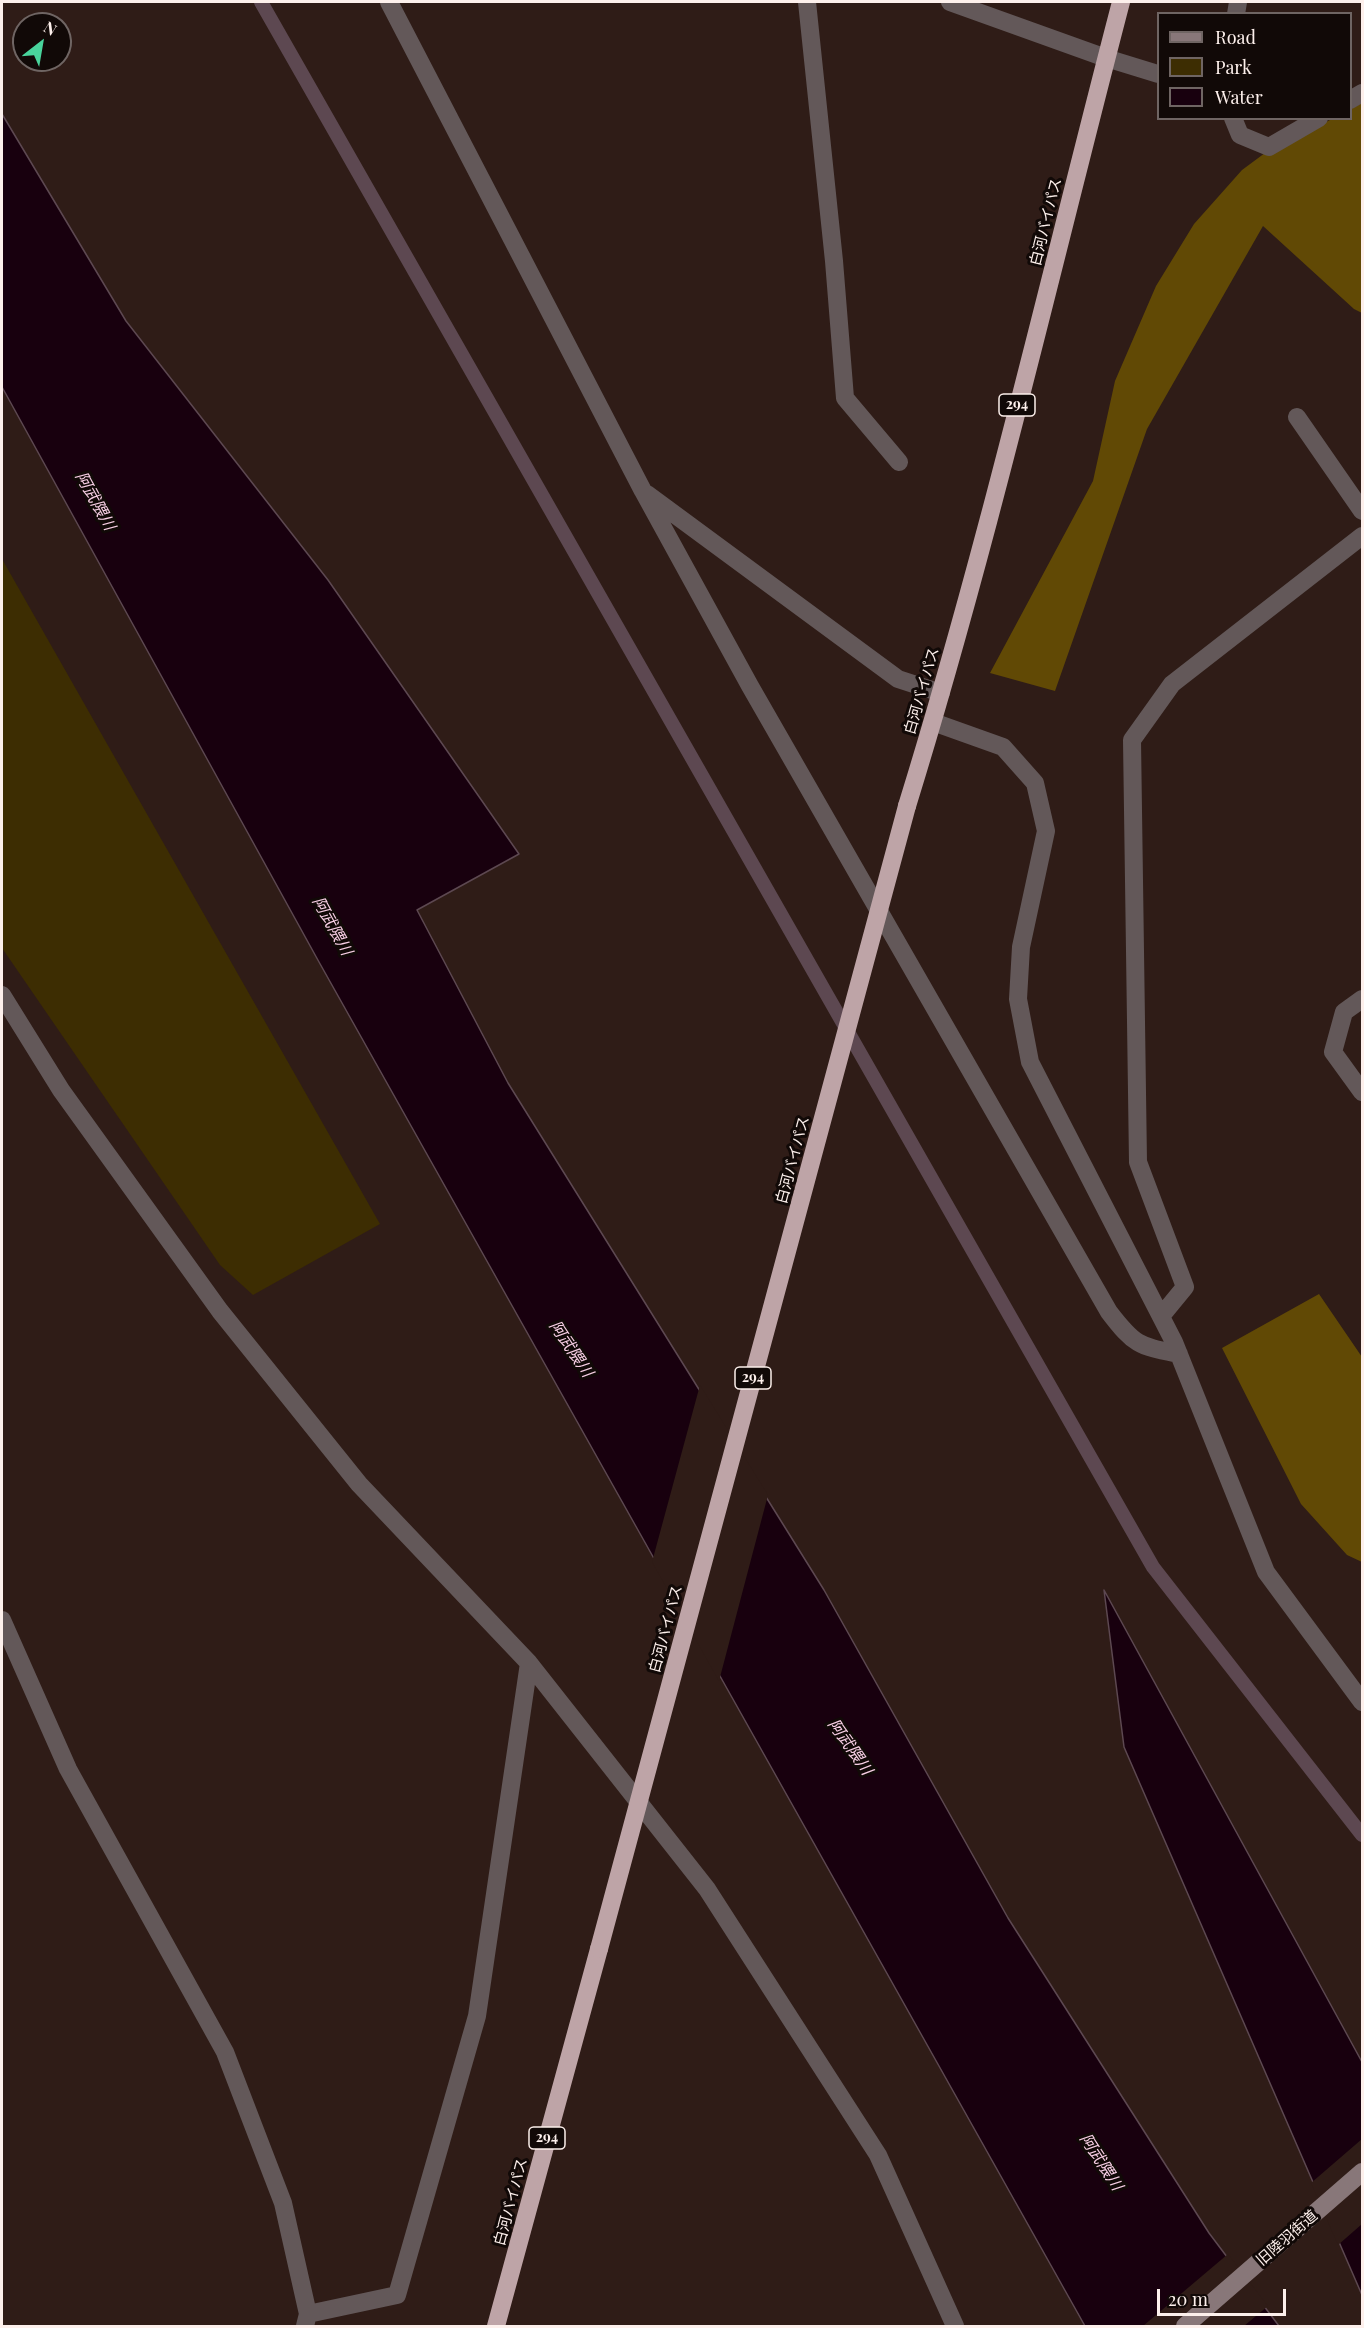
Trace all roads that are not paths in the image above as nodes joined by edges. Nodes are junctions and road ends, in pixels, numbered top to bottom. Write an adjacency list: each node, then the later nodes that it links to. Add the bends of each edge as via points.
1 (389, 2): 11 (street)
2 (807, 2): 10 (street, via 845,398)
3 (950, 2): 5 (street)
4 (1121, 2): 5 (highway, 白河バイパス / 294)
5 (1106, 58): 6 (street); 14 (highway, 白河バイパス / 294)
6 (1157, 74)
7 (1234, 120): 8 (street, via 1240,135 1269,147)
8 (1316, 120)
9 (1297, 417): 12 (street)
10 (899, 462)
11 (643, 491): 14 (street, via 898,679); 20 (street, via 1109,1312 1126,1334 1143,1347)
12 (1362, 511)
13 (1362, 536): 19 (street, via 1172,684 1132,740 1138,1162 1185,1287)
14 (941, 693): 15 (highway, 白河バイパス / 294)
15 (933, 722): 19 (street, via 1003,747 1035,783 1046,831 1021,947 1018,999 1030,1062); 26 (highway, 白河バイパス / 294, bridge, via 907,806)
16 (2, 995): 22 (street, via 61,1090 220,1311 359,1484)
17 (1362, 999): 18 (street, via 1344,1012 1333,1052)
18 (1362, 1092)
19 (1162, 1316): 20 (street)
20 (1179, 1354): 23 (street, via 1266,1572)
21 (2, 1620): 25 (street, via 68,1769 225,2052 283,2203)
22 (529, 1664): 25 (street, via 477,2016 397,2295); 27 (street, via 714,1898 878,2155)
23 (1362, 1702)
24 (1362, 2172): 28 (street, 旧陸羽街道)
25 (306, 2320)
26 (496, 2326)
27 (955, 2326)
28 (1185, 2326)

